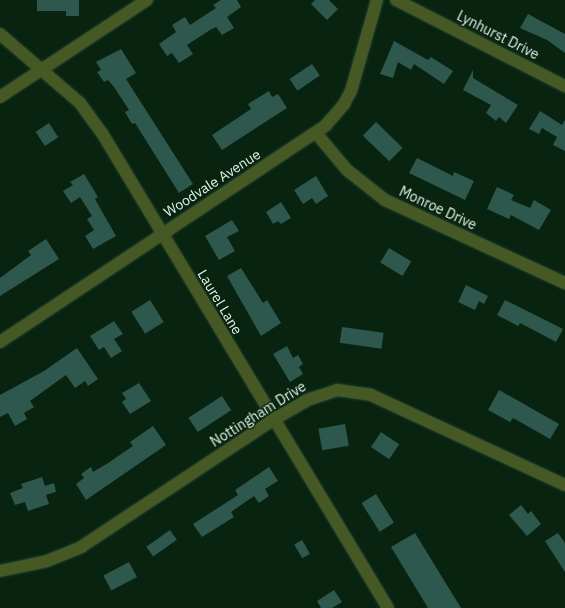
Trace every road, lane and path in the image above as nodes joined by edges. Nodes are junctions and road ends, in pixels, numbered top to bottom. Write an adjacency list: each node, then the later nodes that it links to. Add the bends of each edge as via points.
1 (147, 0): 5 (street)
2 (378, 0): 8 (street, Woodvale Avenue, via 351,90 339,111)
3 (396, 0): 6 (street, Lynhurst Drive)
4 (0, 34): 5 (street, Laurel Lane)
5 (42, 70): 7 (street); 9 (street, Laurel Lane, via 80,103 89,115)
6 (565, 86)
7 (0, 98)
8 (316, 133): 9 (street, Woodvale Avenue); 10 (street, Monroe Drive, via 347,170 385,200)
9 (162, 235): 11 (street, Woodvale Avenue); 12 (street, Laurel Lane)
10 (565, 283)
11 (0, 342)
12 (273, 420): 13 (street, Nottingham Drive, via 320,394 354,390 371,395); 14 (street, Nottingham Drive, via 81,547 47,560); 15 (street, Laurel Lane)
13 (565, 485)
14 (0, 571)
15 (388, 608)

